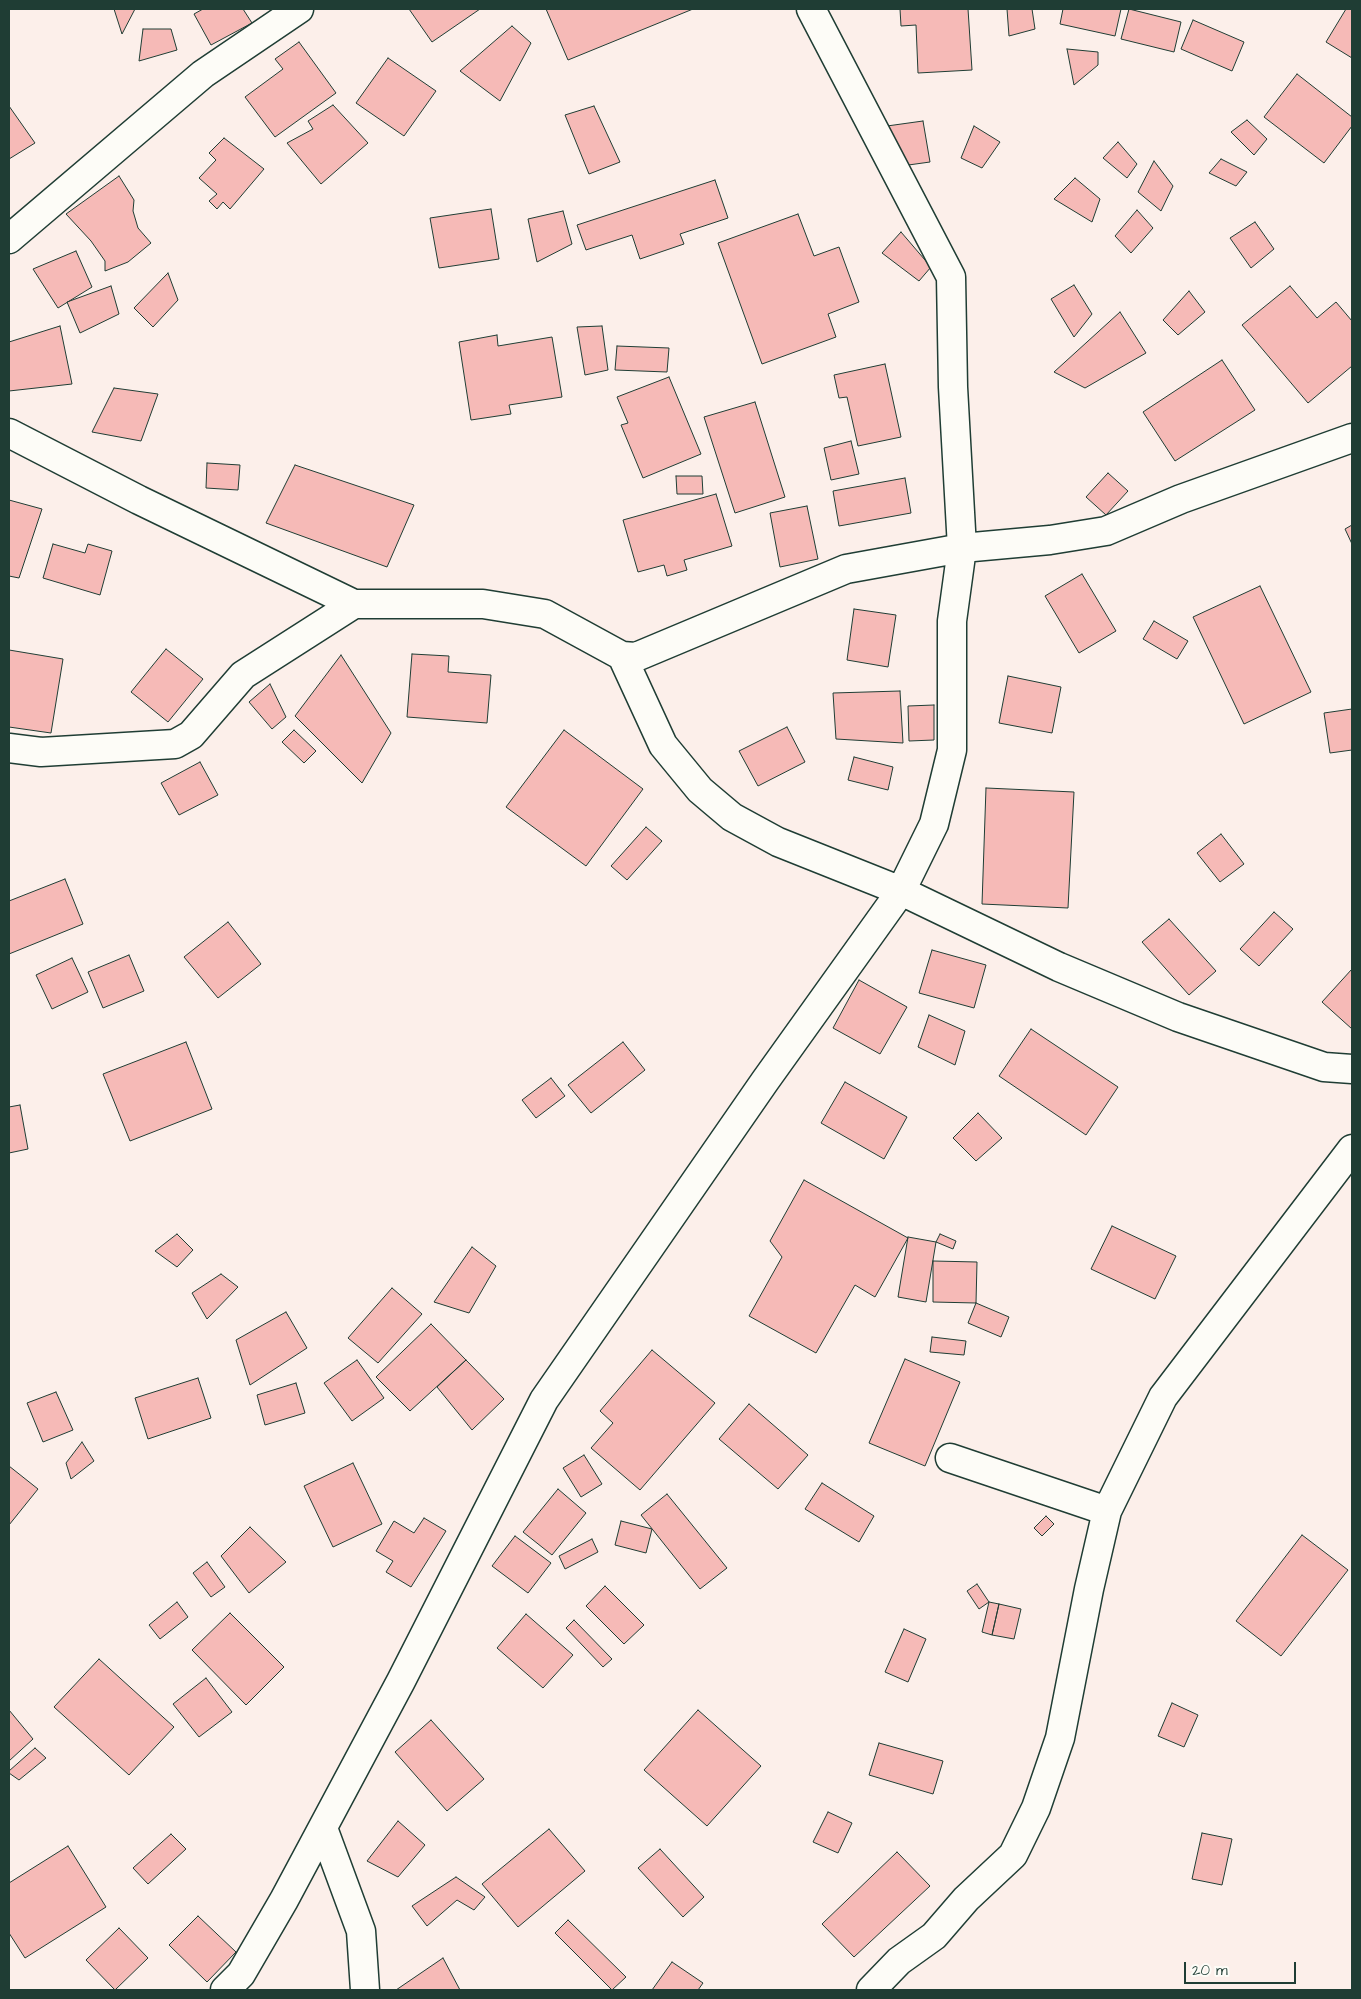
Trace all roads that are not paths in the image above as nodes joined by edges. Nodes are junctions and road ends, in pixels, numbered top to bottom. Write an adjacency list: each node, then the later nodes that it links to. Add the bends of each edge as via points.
1 (298, 9): 3 (street, via 203,74)
2 (811, 9): 6 (street, via 951,277)
3 (9, 240)
4 (9, 433): 7 (street)
5 (1352, 438): 6 (street, via 1106,531)
6 (962, 548): 8 (street, via 846,569 636,657); 10 (street, via 952,621 952,750 934,824)
7 (354, 604): 8 (street, via 484,604 545,614); 9 (street, via 243,675 190,735 175,744 41,752)
8 (622, 656): 10 (street, via 663,745 700,790 732,817 778,842)
9 (9, 748)
10 (901, 891): 11 (street, via 1059,967 1178,1017 1324,1066); 15 (street, via 544,1400)
11 (1352, 1069)
12 (1352, 1149): 14 (street, via 1162,1397)
13 (950, 1458): 14 (street)
14 (1107, 1511): 18 (street, via 1060,1738 1032,1816 1013,1855 966,1899 934,1936 899,1961)
15 (323, 1828): 16 (street, via 241,1974); 17 (street, via 361,1930)
16 (225, 1990)
17 (365, 1990)
18 (871, 1990)

